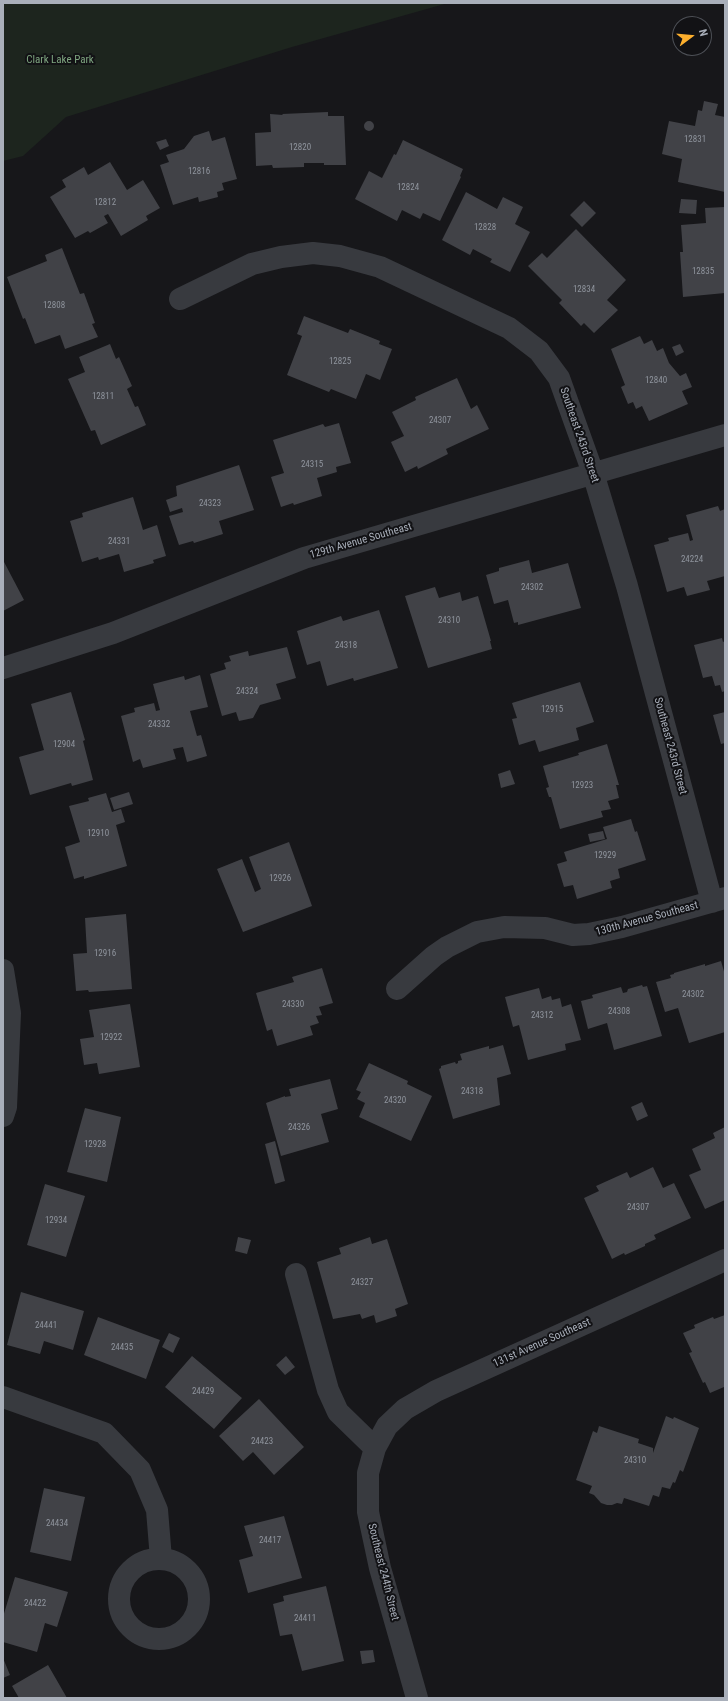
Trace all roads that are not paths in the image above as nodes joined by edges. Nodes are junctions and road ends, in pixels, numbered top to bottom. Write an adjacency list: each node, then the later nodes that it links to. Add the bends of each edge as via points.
1 (180, 299): 3 (street, Southeast 243rd Street, via 252,264 281,257 313,253 340,256 380,267 509,328 539,351 559,378)
2 (725, 435): 3 (street, 129th Avenue Southeast)
3 (593, 473): 4 (street, 129th Avenue Southeast, via 304,558 113,633); 5 (street, Southeast 243rd Street)
4 (3, 668)
5 (718, 900): 7 (street, 130th Avenue Southeast, via 589,934 573,935 545,928 504,926 477,932 446,947)
6 (3, 970): 8 (street, via 10,1013 6,1107)
7 (397, 989)
8 (3, 1116)
9 (725, 1260): 12 (street, 131st Avenue Southeast, via 436,1391 405,1409 387,1426)
10 (296, 1274): 12 (street, via 328,1390 338,1412)
11 (3, 1397): 13 (street, via 104,1433 140,1470 157,1510)
12 (375, 1448): 14 (street, Southeast 244th Street, via 368,1473 368,1512 380,1568)
13 (162, 1559)
14 (418, 1698)

